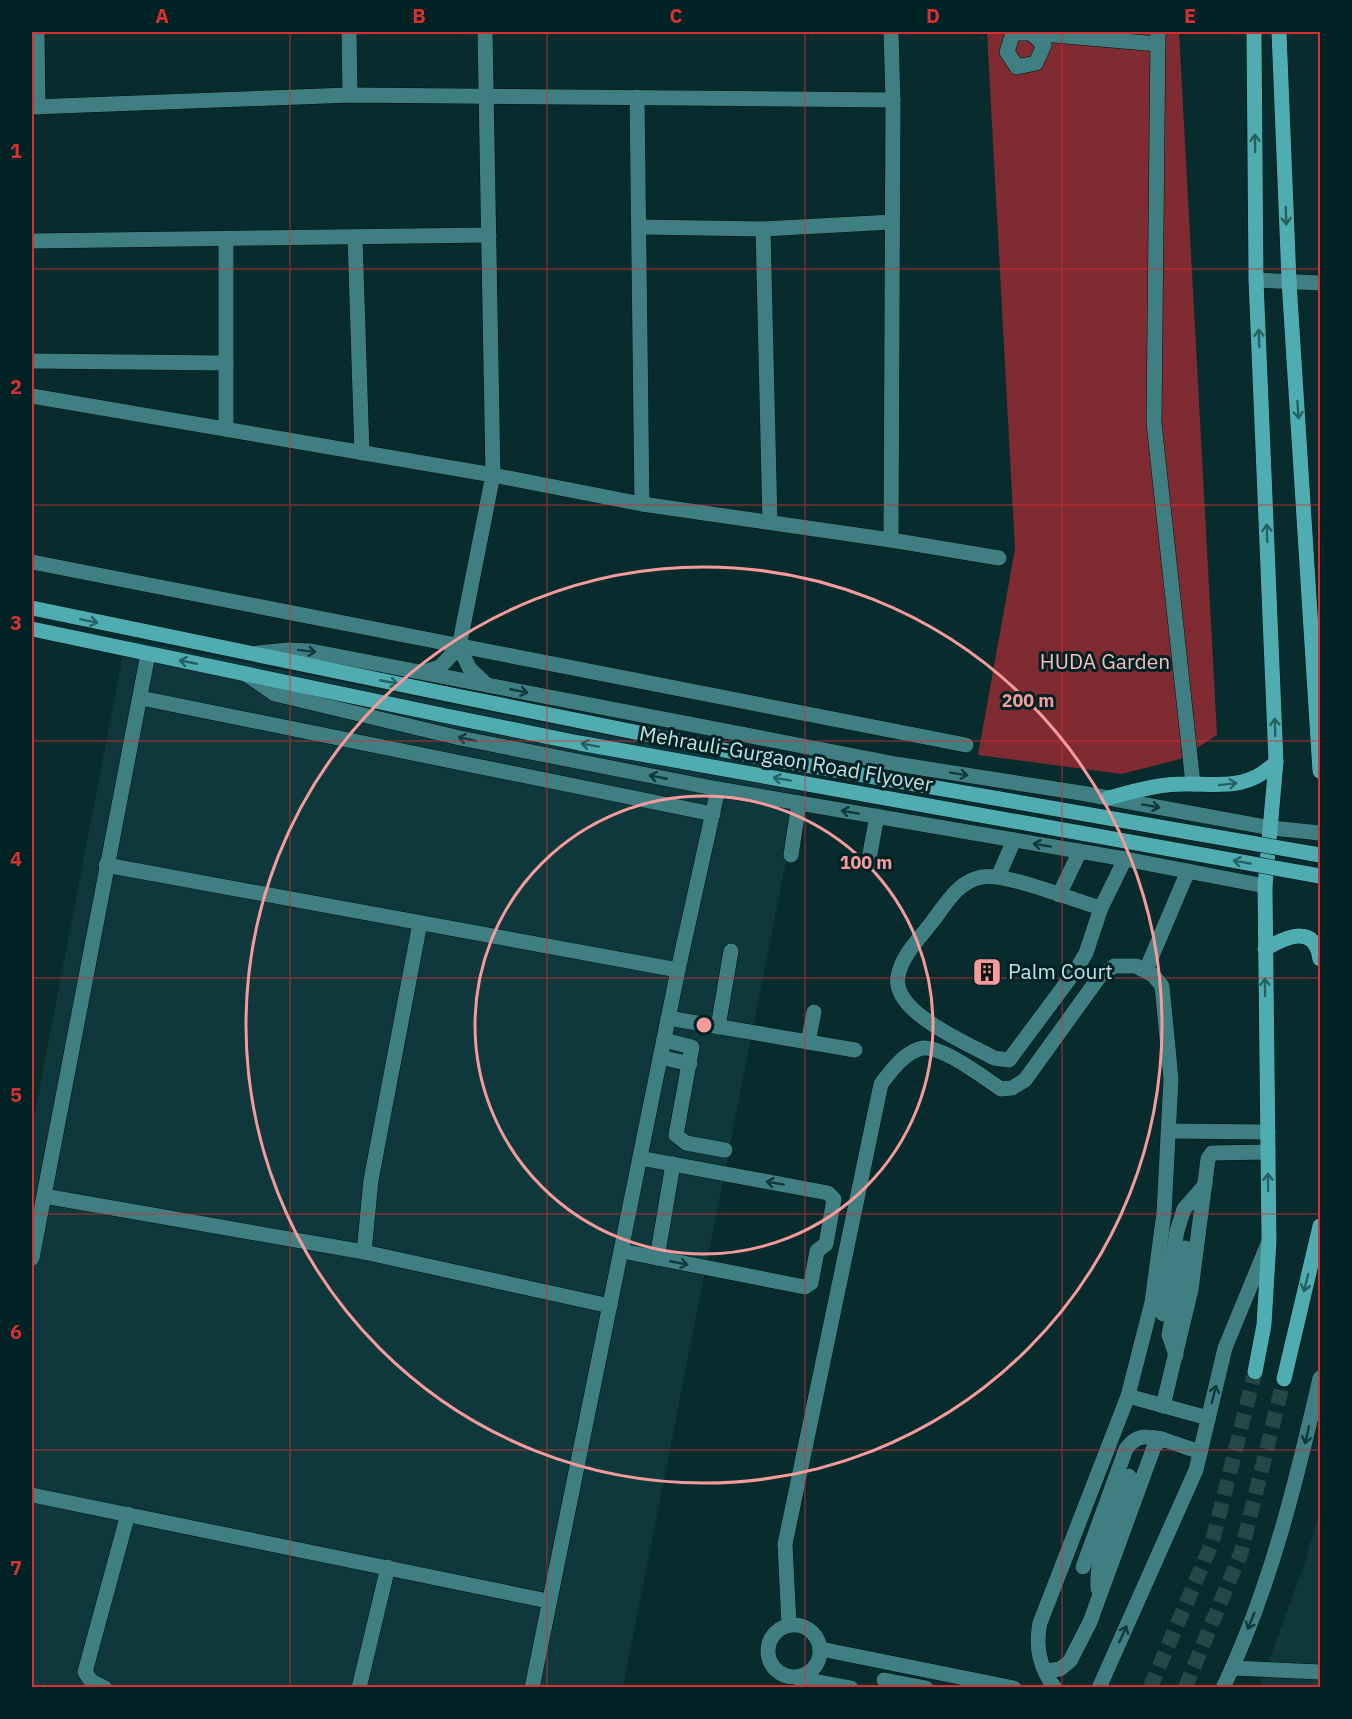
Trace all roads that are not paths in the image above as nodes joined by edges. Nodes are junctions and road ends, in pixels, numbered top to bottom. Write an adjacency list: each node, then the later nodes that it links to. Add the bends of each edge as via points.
1 (36, 32): 13 (street)
2 (349, 32): 9 (street)
3 (485, 32): 11 (street)
4 (891, 32): 12 (street)
5 (1031, 32): 8 (street)
6 (1254, 32): 21 (main road, one-way to 6)
7 (1279, 32): 22 (main road, one-way to 22)
8 (1158, 38): 47 (street, via 1154,423)
9 (350, 96): 11 (street); 13 (street)
10 (637, 97): 11 (street); 12 (street); 15 (street)
11 (485, 98): 17 (street)
12 (893, 100): 14 (street)
13 (35, 107)
14 (892, 222): 16 (street); 32 (street)
15 (641, 227): 16 (street); 30 (street)
16 (763, 229): 31 (street)
17 (489, 236): 18 (street); 29 (street)
18 (355, 237): 19 (street); 28 (street)
19 (226, 239): 20 (street); 25 (street)
20 (32, 241)
21 (1256, 280): 22 (street); 45 (main road, one-way to 21)
22 (1289, 281): 23 (street); 46 (main road, one-way to 46)
23 (1320, 282)
24 (32, 361): 25 (street)
25 (226, 363): 27 (street)
26 (32, 396): 27 (street)
27 (226, 429): 28 (street)
28 (362, 453): 29 (street)
29 (493, 475): 30 (street); 37 (street)
30 (642, 504): 31 (street)
31 (770, 522): 32 (street)
32 (891, 540): 33 (street)
33 (999, 558)
34 (32, 562): 37 (street)
35 (32, 608): 39 (main road, Mehrauli-Gurgaon Road Flyover, one-way to 39)
36 (32, 629): 38 (main road, Mehrauli-Gurgaon Road Flyover)
37 (459, 647): 40 (street, via 440,667); 42 (street, via 470,669); 44 (street)
38 (148, 654): 41 (main road, Mehrauli-Gurgaon Road Flyover, one-way to 38); 43 (street)
39 (249, 654): 40 (street, one-way to 40, via 301,650); 59 (main road, Mehrauli-Gurgaon Road Flyover, one-way to 59, bridge, via 748,755)
40 (423, 672): 42 (street)
41 (246, 674): 48 (street, one-way to 41, via 460,738 275,694); 65 (main road, Mehrauli-Gurgaon Road Flyover, one-way to 41, bridge, via 579,743)
42 (486, 685): 49 (street, one-way to 49, via 896,764)
43 (141, 698): 52 (street); 62 (street)
44 (966, 745)
45 (1276, 762): 47 (main road, one-way to 45, via 1242,782 1262,776); 54 (main road)
46 (1320, 771)
47 (1193, 784): 49 (main road, via 1166,784)
48 (718, 789): 50 (street); 52 (street)
49 (1108, 798): 51 (street, one-way to 51)
50 (799, 803): 53 (street, one-way to 50); 58 (street)
51 (1179, 811): 54 (street); 63 (street)
52 (713, 814): 74 (street)
53 (877, 816): 56 (street); 61 (street)
54 (1272, 828): 55 (street); 67 (main road)
55 (1320, 833)
56 (1014, 840): 57 (street, one-way to 56); 66 (street)
57 (1080, 851): 60 (street); 68 (street)
58 (791, 855)
59 (1320, 855)
60 (1125, 859): 63 (street); 69 (street)
61 (868, 864)
62 (106, 866): 70 (street); 92 (street)
63 (1169, 867): 64 (street)
64 (1188, 871): 67 (street); 75 (street)
65 (1320, 876)
66 (998, 877): 68 (street); 69 (street, via 970,880 957,890 905,958 898,977 900,994 912,1011 1002,1061 1014,1056 1076,970)
67 (1265, 886): 71 (main road)
68 (1059, 895): 69 (street)
69 (1101, 908)
70 (420, 923): 74 (street); 98 (street, via 371,1180)
71 (1265, 949): 73 (main road, via 1290,936 1301,935 1317,946); 85 (main road, one-way to 71)
72 (731, 951): 78 (street)
73 (1320, 959)
74 (678, 970): 77 (street)
75 (1146, 970): 84 (street, via 1162,986 1171,1079); 119 (street, via 1114,966 1100,976 1025,1080 1012,1088 1001,1089 940,1051 923,1048 895,1066 881,1084 785,1544)
76 (814, 1012): 80 (street)
77 (668, 1018): 78 (street); 79 (street)
78 (718, 1027): 80 (street)
79 (664, 1040): 82 (street); 83 (street, via 692,1047)
80 (808, 1042): 81 (street)
81 (855, 1050)
82 (660, 1058): 83 (street); 88 (street)
83 (690, 1064): 86 (street, via 676,1135 686,1143)
84 (1169, 1131): 85 (street); 107 (street, via 1164,1214 1152,1302)
85 (1268, 1132): 87 (main road)
86 (725, 1150)
87 (1268, 1152): 90 (street, via 1212,1153); 95 (main road, one-way to 87)
88 (640, 1158): 89 (street); 97 (street)
89 (674, 1164): 91 (street, one-way to 89); 100 (street)
90 (1205, 1185): 102 (street, via 1184,1209); 103 (street, via 1197,1255)
91 (828, 1192): 94 (street); 100 (street, one-way to 91, via 808,1287 817,1251 826,1244 834,1199)
92 (44, 1196): 98 (street); 99 (street)
93 (1320, 1226): 106 (main road, one-way to 106)
94 (821, 1228)
95 (1269, 1240): 104 (main road, via 1264,1325); 109 (street, one-way to 95, via 1225,1348)
96 (1185, 1248): 103 (street, via 1169,1335)
97 (622, 1251): 100 (street); 101 (street)
98 (364, 1252): 101 (street)
99 (32, 1258)
100 (657, 1258)
101 (610, 1306): 118 (street)
102 (1163, 1314)
103 (1176, 1355): 108 (street)
104 (1255, 1372)
105 (1320, 1378): 121 (street, one-way to 121, via 1294,1490 1260,1599)
106 (1284, 1379)
107 (1128, 1396): 108 (street); 122 (street, via 1040,1623 1036,1642)
108 (1163, 1406): 109 (street)
109 (1208, 1419): 111 (street)
110 (1162, 1439): 111 (street); 116 (street, via 1143,1436 1134,1439 1126,1449); 117 (street, via 1154,1447)
111 (1200, 1452): 133 (street, one-way to 111, via 1196,1470)
112 (1129, 1476): 117 (street, via 1101,1557 1097,1575)
113 (32, 1496): 114 (street)
114 (128, 1514): 115 (street); 127 (street, via 85,1672 91,1681)
115 (387, 1567): 118 (street); 128 (street)
116 (1083, 1567)
117 (1099, 1598): 122 (street, via 1070,1661 1060,1669)
118 (548, 1601): 129 (street)
119 (789, 1625): 120 (street, via 814,1633); 124 (street, via 774,1634 768,1651 780,1674)
120 (821, 1649): 124 (street, via 817,1665); 132 (street)
121 (1232, 1668): 123 (street); 134 (street)
122 (1046, 1671): 126 (street)
123 (1320, 1672)
124 (796, 1678): 130 (street)
125 (884, 1680): 131 (street)
126 (1052, 1687)
127 (105, 1688)
128 (359, 1688)
129 (532, 1688)
130 (851, 1688)
131 (926, 1688)
132 (1014, 1688)
133 (1099, 1688)
134 (1223, 1688)

